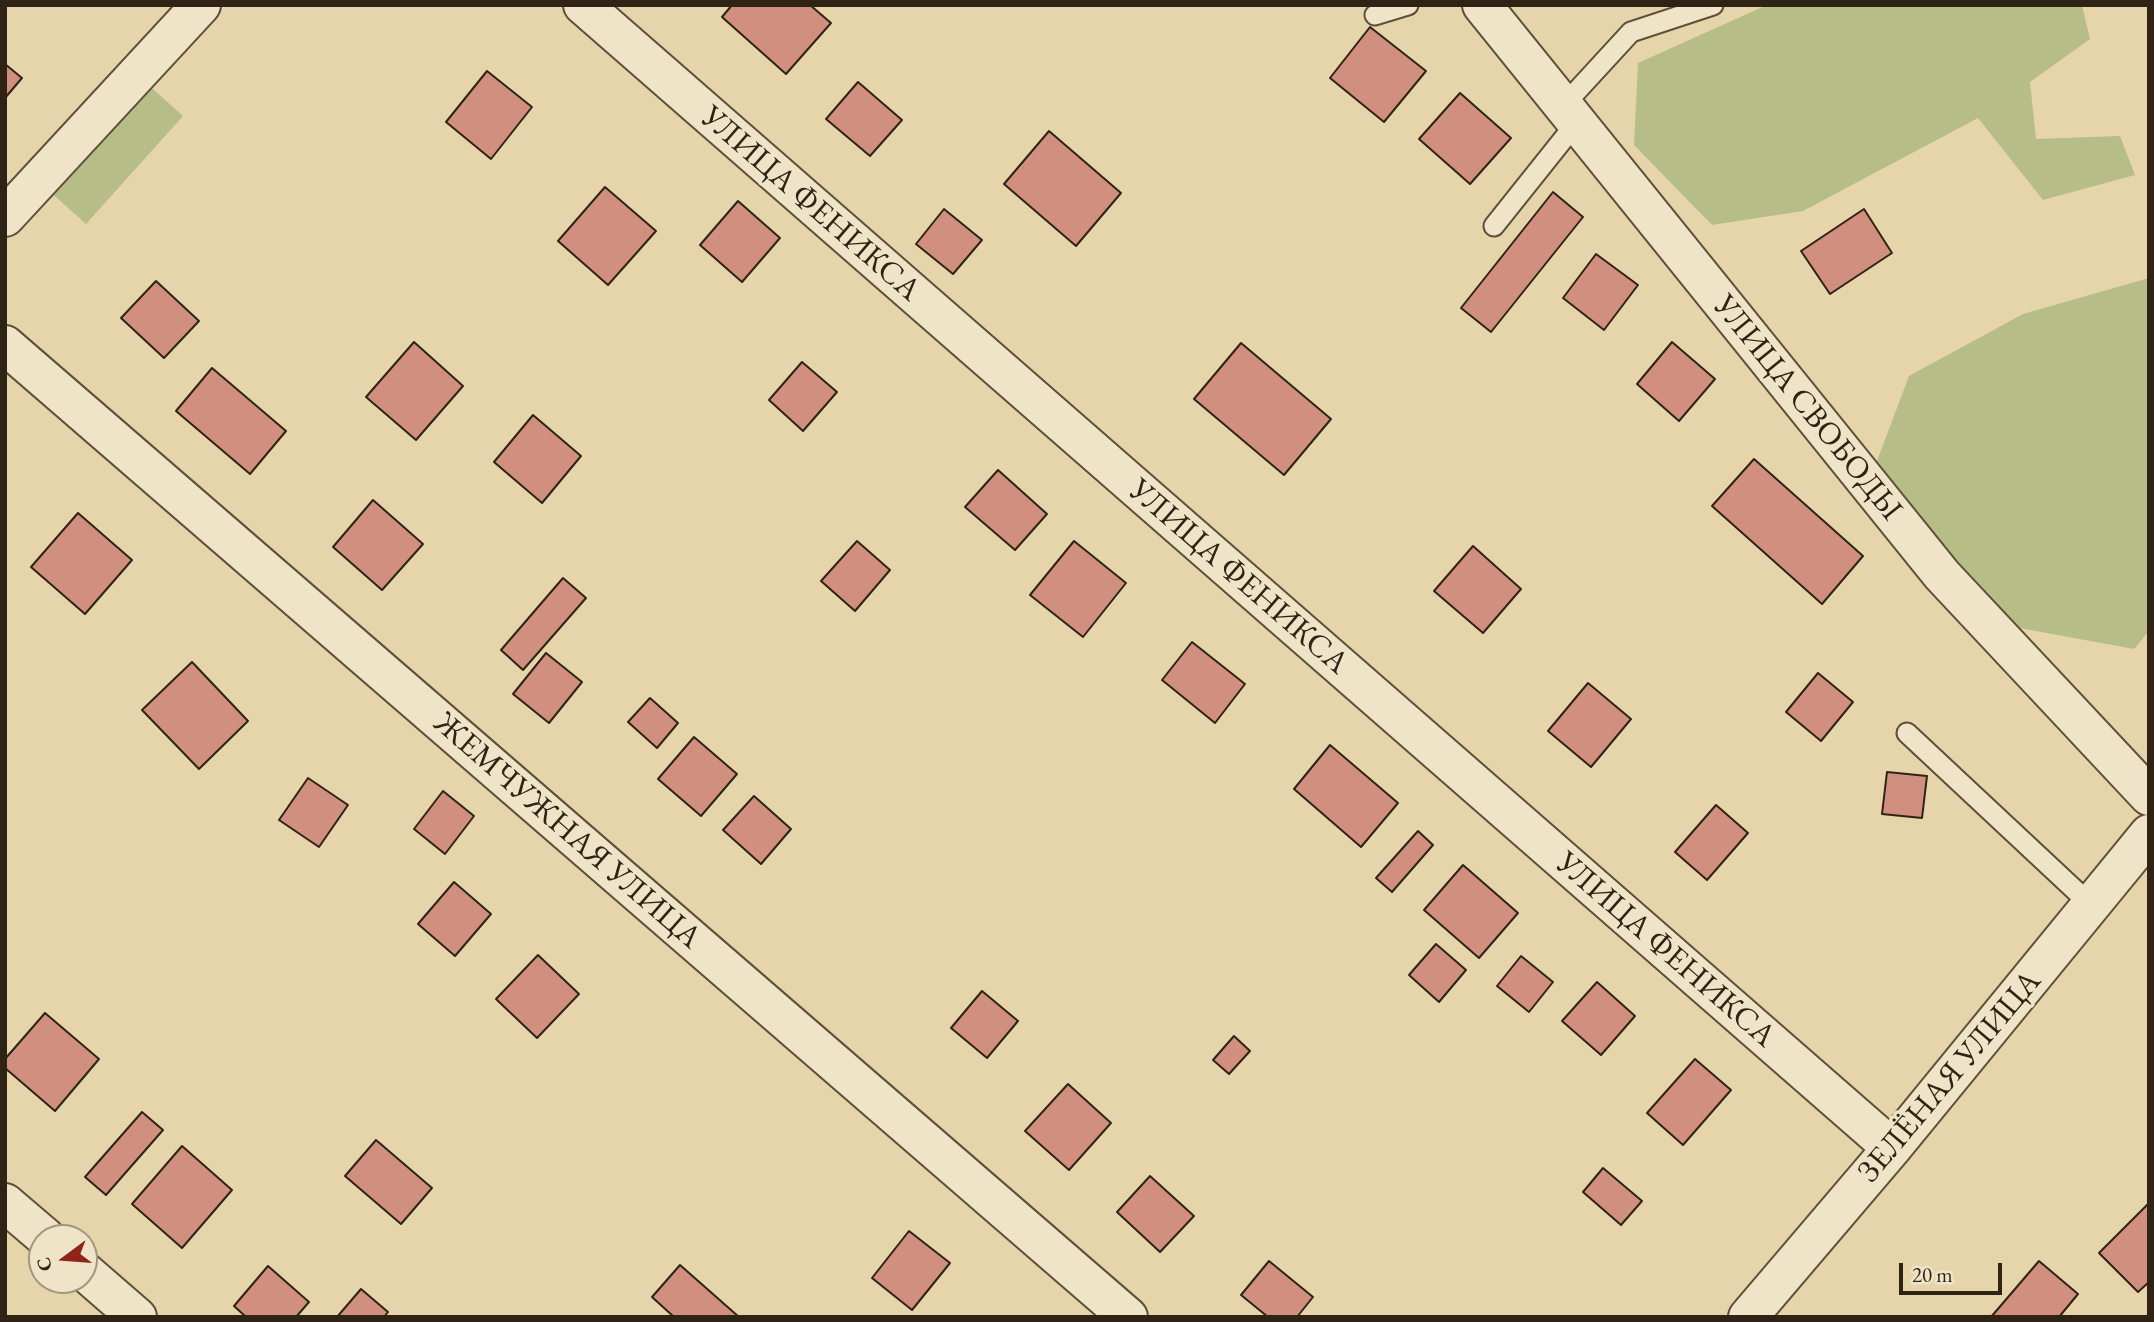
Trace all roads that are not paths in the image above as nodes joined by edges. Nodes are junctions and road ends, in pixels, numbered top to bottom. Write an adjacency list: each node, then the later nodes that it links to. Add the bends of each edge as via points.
1 (201, 5): 8 (street)
2 (583, 5): 15 (street, УЛИЦА ФЕНИКСА)
3 (1408, 5): 6 (lane)
4 (1482, 5): 7 (street, УЛИЦА СВОБОДЫ)
5 (1713, 5): 7 (lane, via 1631,32)
6 (1375, 15)
7 (1570, 114): 9 (lane); 12 (street, УЛИЦА СВОБОДЫ, via 1942,575)
8 (5, 217)
9 (1494, 226)
10 (5, 345): 20 (street, ЖЕМЧУЖНАЯ УЛИЦА)
11 (1907, 733): 14 (lane)
12 (2149, 796)
13 (2149, 834): 14 (street, ЗЕЛЁНАЯ УЛИЦА)
14 (2091, 905): 15 (street, ЗЕЛЁНАЯ УЛИЦА)
15 (1892, 1148): 21 (street, ЗЕЛЁНАЯ УЛИЦА)
16 (5, 1203): 17 (street)
17 (30, 1224)
18 (98, 1283): 19 (street)
19 (137, 1317)
20 (1128, 1317)
21 (1748, 1317)

